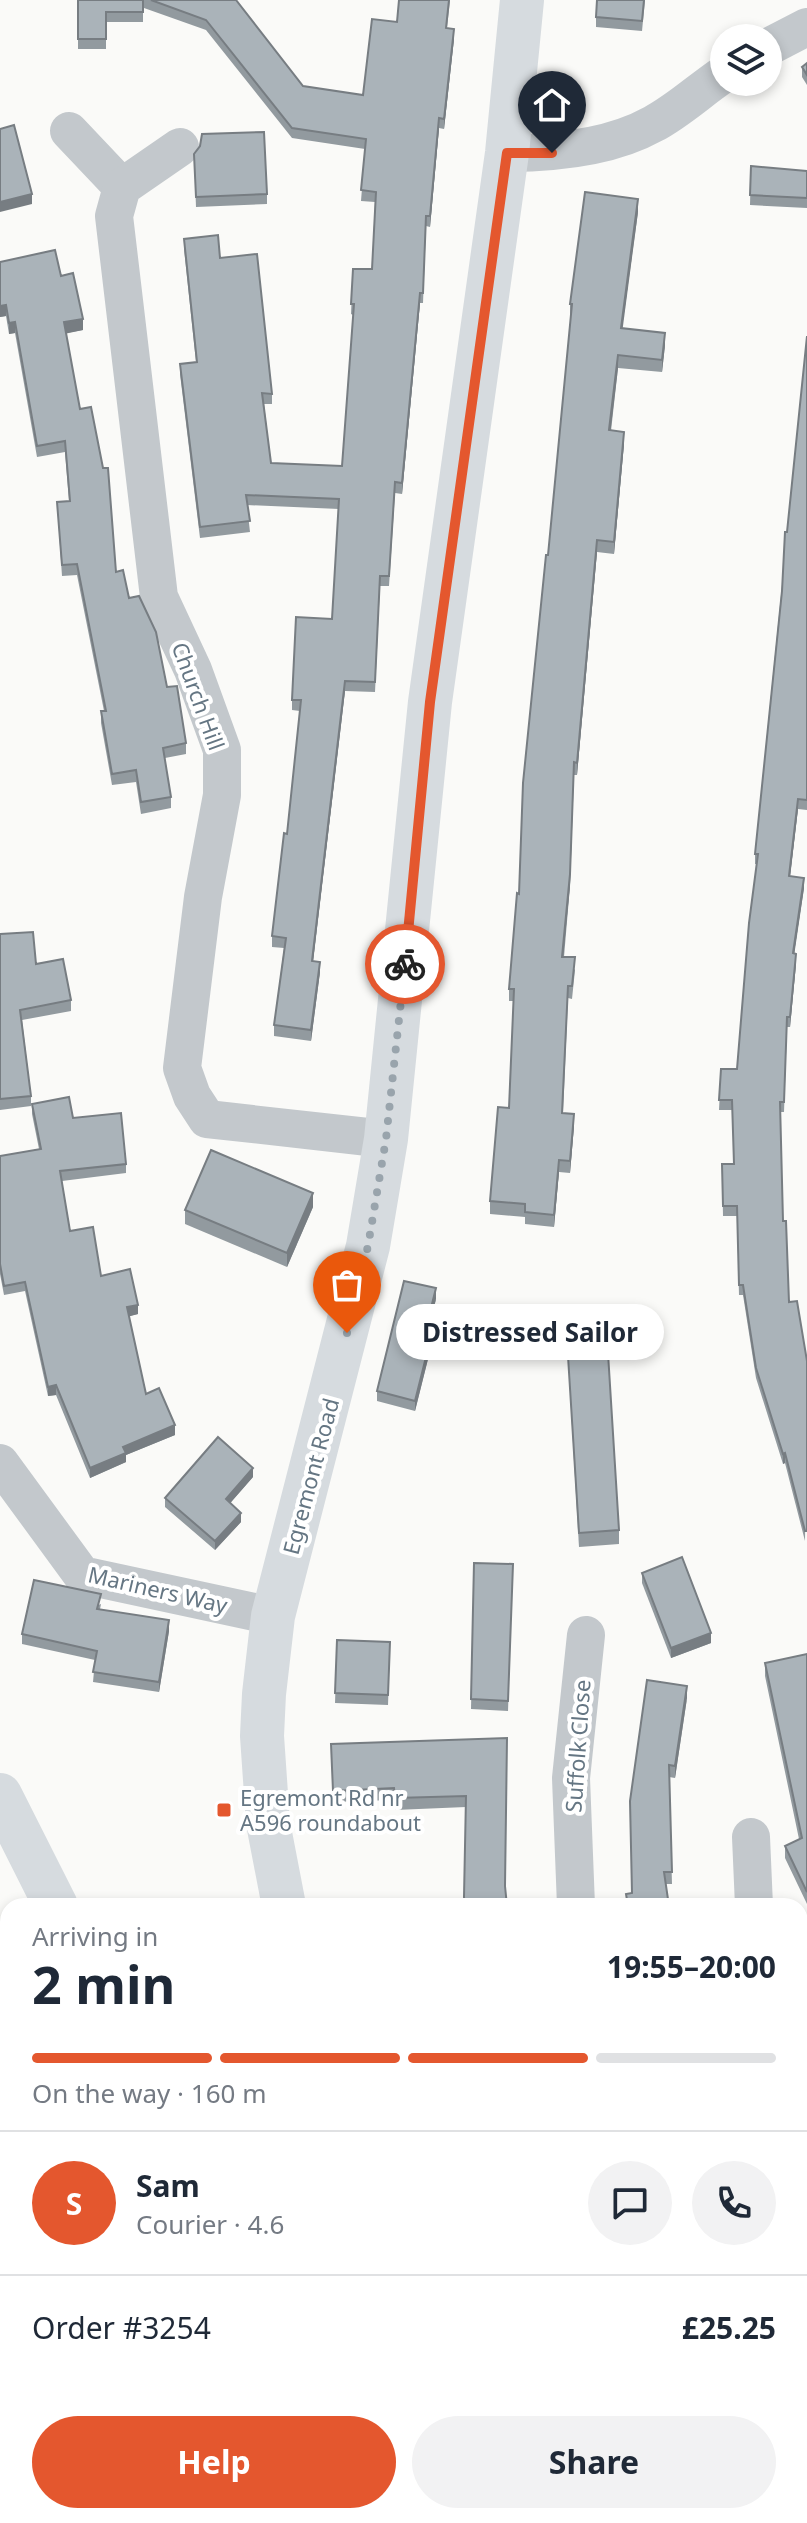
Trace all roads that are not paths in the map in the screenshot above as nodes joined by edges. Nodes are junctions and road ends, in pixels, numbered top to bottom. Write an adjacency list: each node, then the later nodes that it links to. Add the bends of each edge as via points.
1 (522, 0): 7 (main road, Egremont Road)
2 (807, 27): 3 (street)
3 (782, 40)
4 (710, 84): 7 (street, via 652,125 598,144 552,153)
5 (69, 131): 8 (street)
6 (180, 147): 8 (street)
7 (507, 153): 9 (main road, Egremont Road, via 430,702)
8 (122, 187): 9 (street, Church Hill, via 114,216 159,597 222,750 222,795 203,897 182,1068 207,1119)
9 (386, 1139): 11 (main road, Egremont Road, via 368,1246)
10 (0, 1463): 11 (street, Mariners Way, via 82,1575)
11 (273, 1616): 16 (main road, Egremont Road, via 262,1736 268,1823)
12 (586, 1635): 17 (street, Suffolk Close, via 571,1778)
13 (0, 1795): 15 (main road)
14 (751, 1837): 18 (street)
15 (52, 1898)
16 (282, 1898)
17 (576, 1898)
18 (754, 1898)

